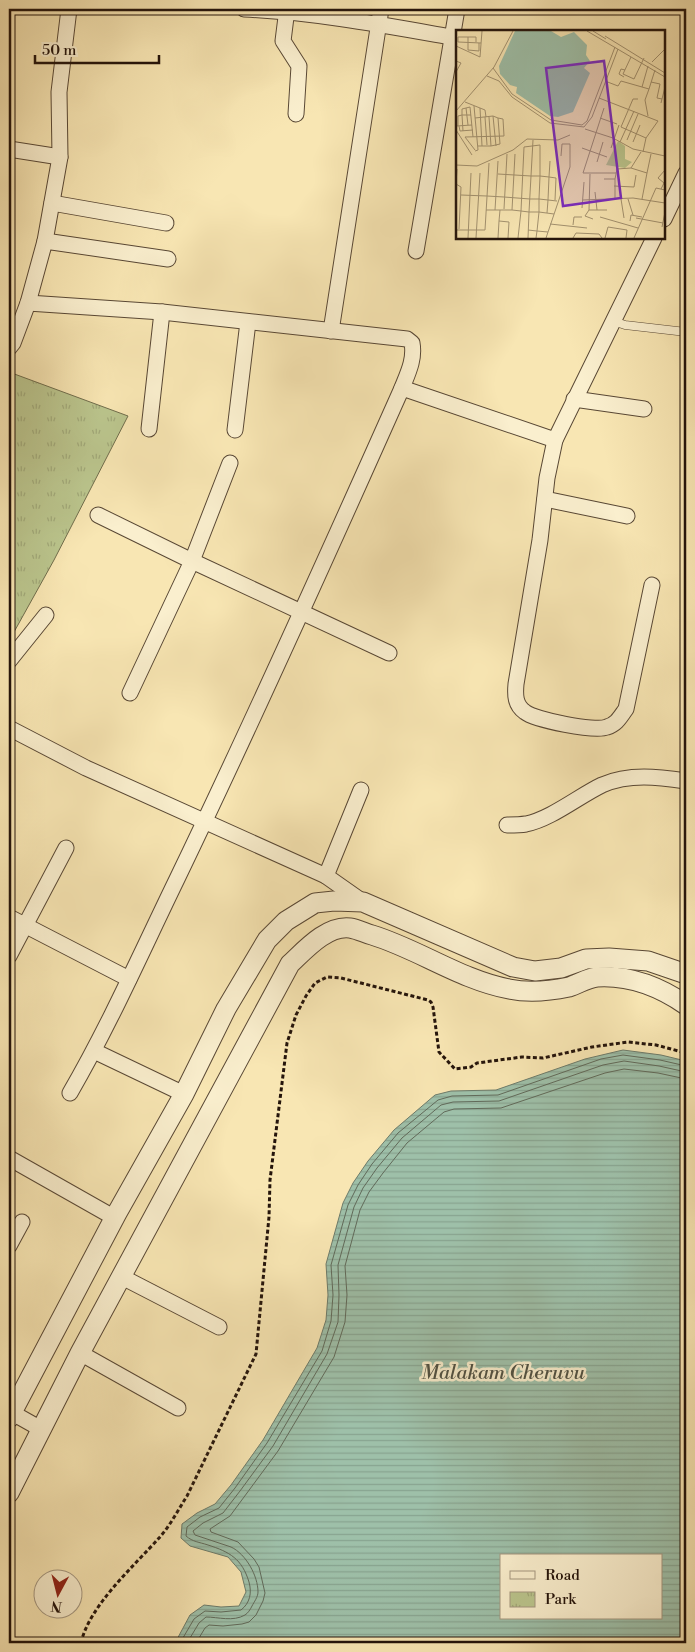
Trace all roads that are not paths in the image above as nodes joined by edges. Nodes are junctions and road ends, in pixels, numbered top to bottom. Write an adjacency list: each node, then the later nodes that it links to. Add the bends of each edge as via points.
1 (69, 9): 9 (street, via 59,92)
2 (244, 9): 4 (street)
3 (456, 9): 6 (street)
4 (287, 10): 5 (street); 7 (street, via 283,41 299,66)
5 (380, 16): 6 (street); 22 (street)
6 (451, 37): 16 (street)
7 (296, 114)
8 (9, 149): 9 (street)
9 (60, 157): 11 (street)
10 (686, 173): 12 (street)
11 (52, 202): 13 (street); 15 (street)
12 (665, 217)
13 (166, 224)
14 (654, 239): 20 (street)
15 (45, 241): 17 (street); 18 (street)
16 (416, 251)
17 (168, 259)
18 (28, 303): 19 (street); 24 (street)
19 (162, 312): 21 (street); 28 (street)
20 (613, 321): 23 (lane); 26 (street)
21 (248, 322): 22 (street); 29 (street)
22 (331, 331): 25 (street, via 406,339 412,343 414,353)
23 (686, 332)
24 (9, 348)
25 (402, 388): 30 (street); 37 (street)
26 (574, 399): 27 (street); 30 (street)
27 (644, 409)
28 (149, 429)
29 (235, 430)
30 (555, 440): 32 (street)
31 (230, 463): 35 (street)
32 (545, 499): 34 (street); 36 (street, via 516,684 515,700 523,712 536,718 594,729 616,723 626,709)
33 (98, 515): 35 (street)
34 (627, 516)
35 (192, 561): 37 (street); 41 (street)
36 (652, 585)
37 (302, 612): 39 (street); 45 (street)
38 (46, 615): 40 (street)
39 (388, 653)
40 (9, 661)
41 (130, 693)
42 (9, 728): 45 (street, via 86,768)
43 (686, 781): 46 (street, via 654,776 624,779 604,784 542,818 526,824)
44 (361, 790): 48 (street)
45 (204, 822): 48 (street); 56 (street)
46 (507, 825)
47 (66, 848): 51 (street)
48 (326, 876): 49 (street)
49 (363, 902): 54 (street); 62 (street, via 315,903 286,921 266,940 226,1009)
50 (9, 917): 51 (street)
51 (26, 926): 52 (street); 56 (street)
52 (9, 956)
53 (632, 960): 54 (street, via 586,959 561,968 535,971); 55 (street, via 648,961); 57 (street)
54 (513, 967): 58 (street)
55 (686, 974)
56 (128, 979): 60 (street)
57 (628, 979): 58 (street, via 596,977 569,987 538,992); 59 (street, via 659,988)
58 (510, 990): 67 (street, via 487,984 384,939 349,928 329,932 314,942 290,964)
59 (686, 1005)
60 (94, 1051): 61 (street); 62 (street)
61 (70, 1093)
62 (184, 1094): 64 (street)
63 (9, 1158): 64 (street)
64 (115, 1218): 71 (street)
65 (22, 1222): 66 (street)
66 (9, 1246)
67 (122, 1277): 68 (street); 69 (street)
68 (219, 1327)
69 (80, 1353): 70 (street); 72 (street)
70 (178, 1408)
71 (10, 1413): 72 (street)
72 (41, 1430): 73 (street)
73 (9, 1493)

